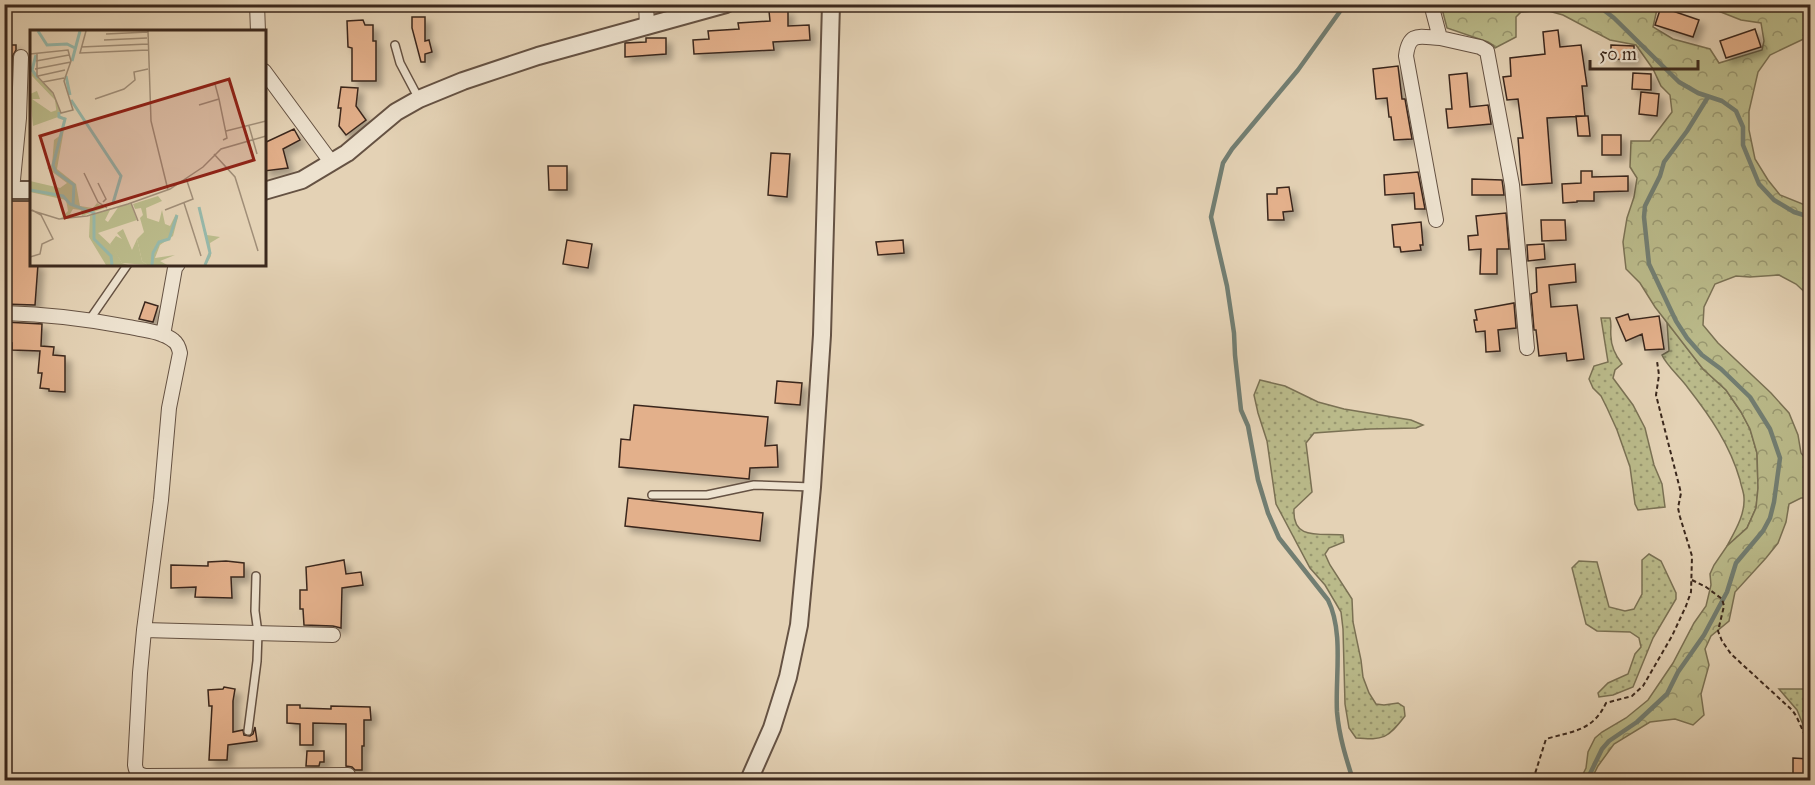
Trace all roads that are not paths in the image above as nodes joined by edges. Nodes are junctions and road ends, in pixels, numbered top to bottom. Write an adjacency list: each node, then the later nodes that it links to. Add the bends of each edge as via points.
1 (256, 4): 7 (street)
2 (646, 4): 6 (street)
3 (726, 4): 6 (street)
4 (831, 4): 24 (street, via 822,335)
5 (1431, 4): 8 (street)
6 (647, 26): 12 (street, via 538,56)
7 (258, 30)
8 (1440, 38): 17 (street, via 1410,40 1406,56); 23 (street, via 1487,51 1512,185)
9 (395, 45): 12 (lane)
10 (21, 57): 14 (street, via 19,118)
11 (266, 74): 13 (street)
12 (419, 99): 13 (street)
13 (331, 162): 16 (street, via 302,180)
14 (8, 190): 15 (street)
15 (30, 190)
16 (266, 190)
17 (1436, 220)
18 (127, 266): 21 (lane)
19 (176, 266): 22 (street)
20 (4, 313): 21 (street)
21 (90, 319): 22 (street)
22 (163, 335): 27 (street, via 174,341 180,353)
23 (1527, 348)
24 (812, 487): 25 (lane, via 754,485 707,495); 32 (street, via 798,625 788,677 772,728)
25 (652, 495)
26 (256, 576): 28 (lane)
27 (144, 630): 28 (street); 31 (street, via 135,765 140,775)
28 (258, 633): 29 (street); 30 (lane)
29 (333, 635)
30 (248, 731)
31 (348, 775)
32 (749, 780)

